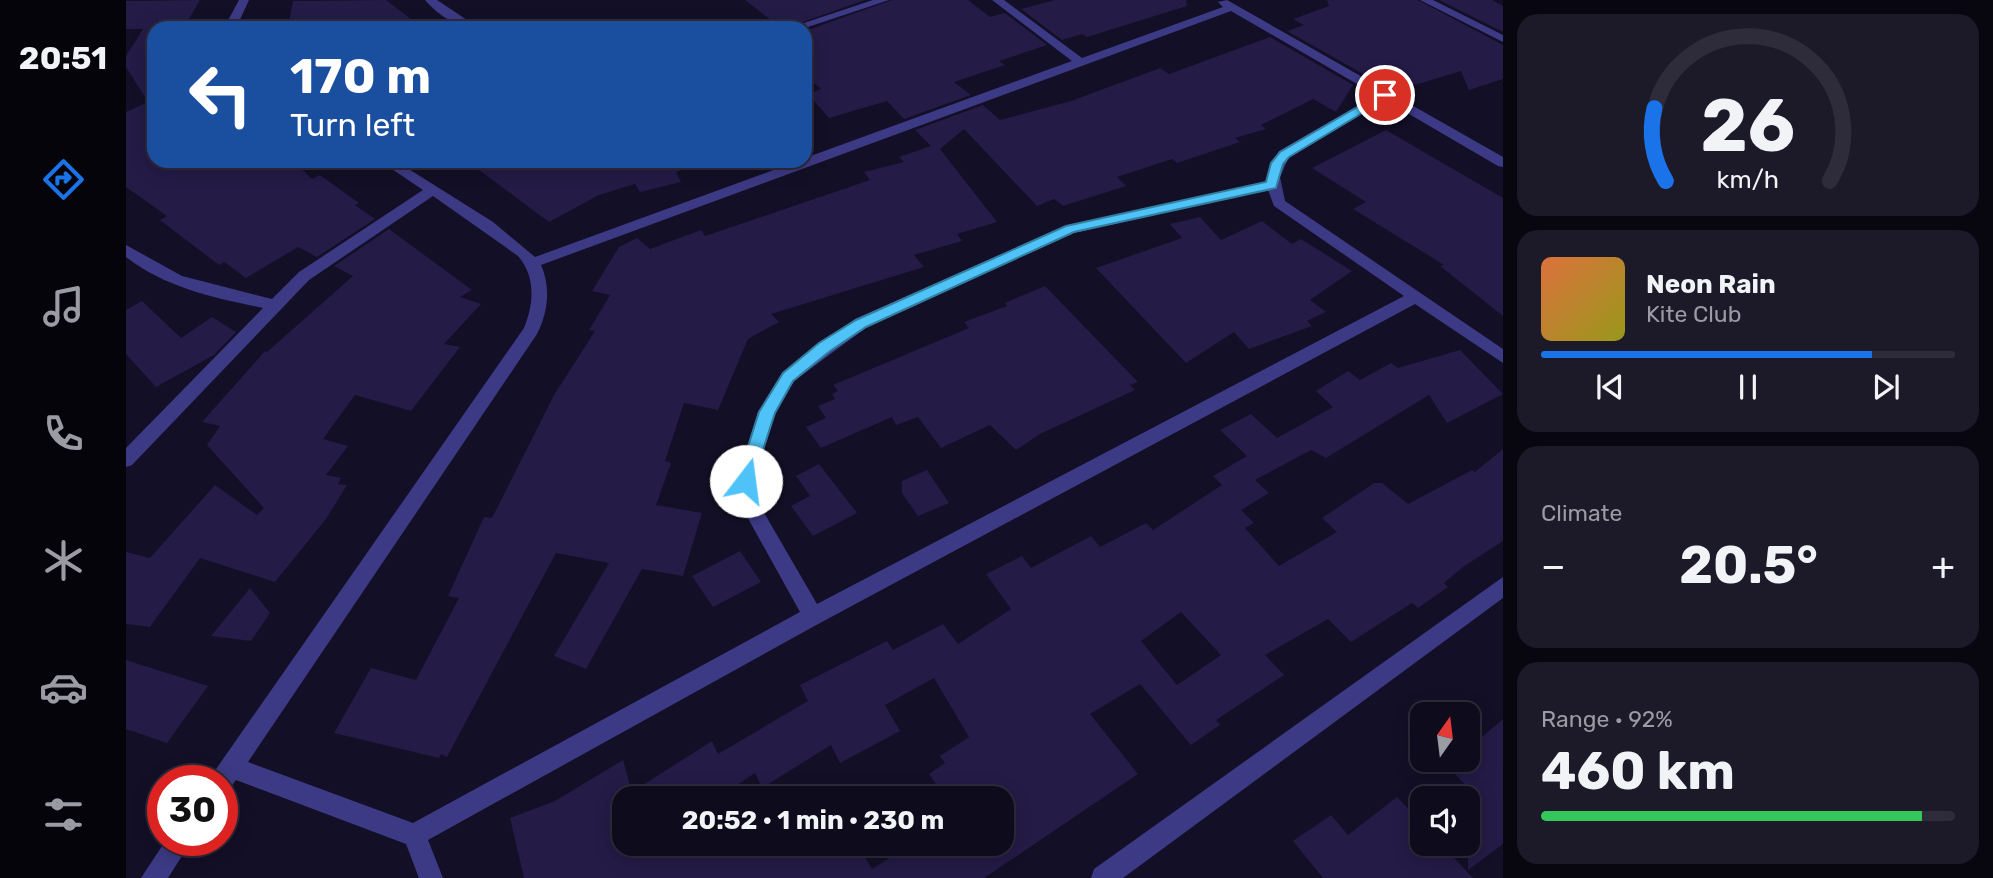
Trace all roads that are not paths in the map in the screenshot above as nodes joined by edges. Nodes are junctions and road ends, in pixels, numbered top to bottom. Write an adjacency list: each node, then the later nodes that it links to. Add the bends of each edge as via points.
1 (244, 0): 8 (street)
2 (430, 0): 9 (street)
3 (884, 0): 10 (street)
4 (997, 0): 12 (street)
5 (1220, 0): 7 (street)
6 (1425, 0): 11 (street)
7 (1232, 8): 12 (street); 13 (street)
8 (234, 21)
9 (459, 21)
10 (812, 22)
11 (1503, 39)
12 (1080, 62): 14 (street)
13 (1385, 95): 15 (street); 18 (street, via 1284,154)
14 (812, 160)
15 (1503, 163)
16 (397, 168): 19 (street)
17 (791, 168): 21 (street)
18 (1272, 185): 24 (street, via 1279,203 1293,215); 29 (street, via 1070,229 861,323 788,377 767,412 746,481 754,513)
19 (431, 191): 21 (street, via 505,238); 25 (street, via 324,262)
20 (126, 250): 22 (street)
21 (532, 263): 30 (street, via 541,306 531,330)
22 (144, 266): 23 (street); 25 (street, via 175,282)
23 (126, 275)
24 (1417, 296): 26 (street); 29 (street)
25 (273, 305): 27 (street)
26 (1503, 357)
27 (126, 460)
28 (1503, 586): 36 (street)
29 (813, 616): 32 (street)
30 (233, 765)
31 (238, 778): 32 (street)
32 (414, 835): 35 (street)
33 (169, 856): 34 (street)
34 (153, 878)
35 (431, 878)
36 (1103, 878)

